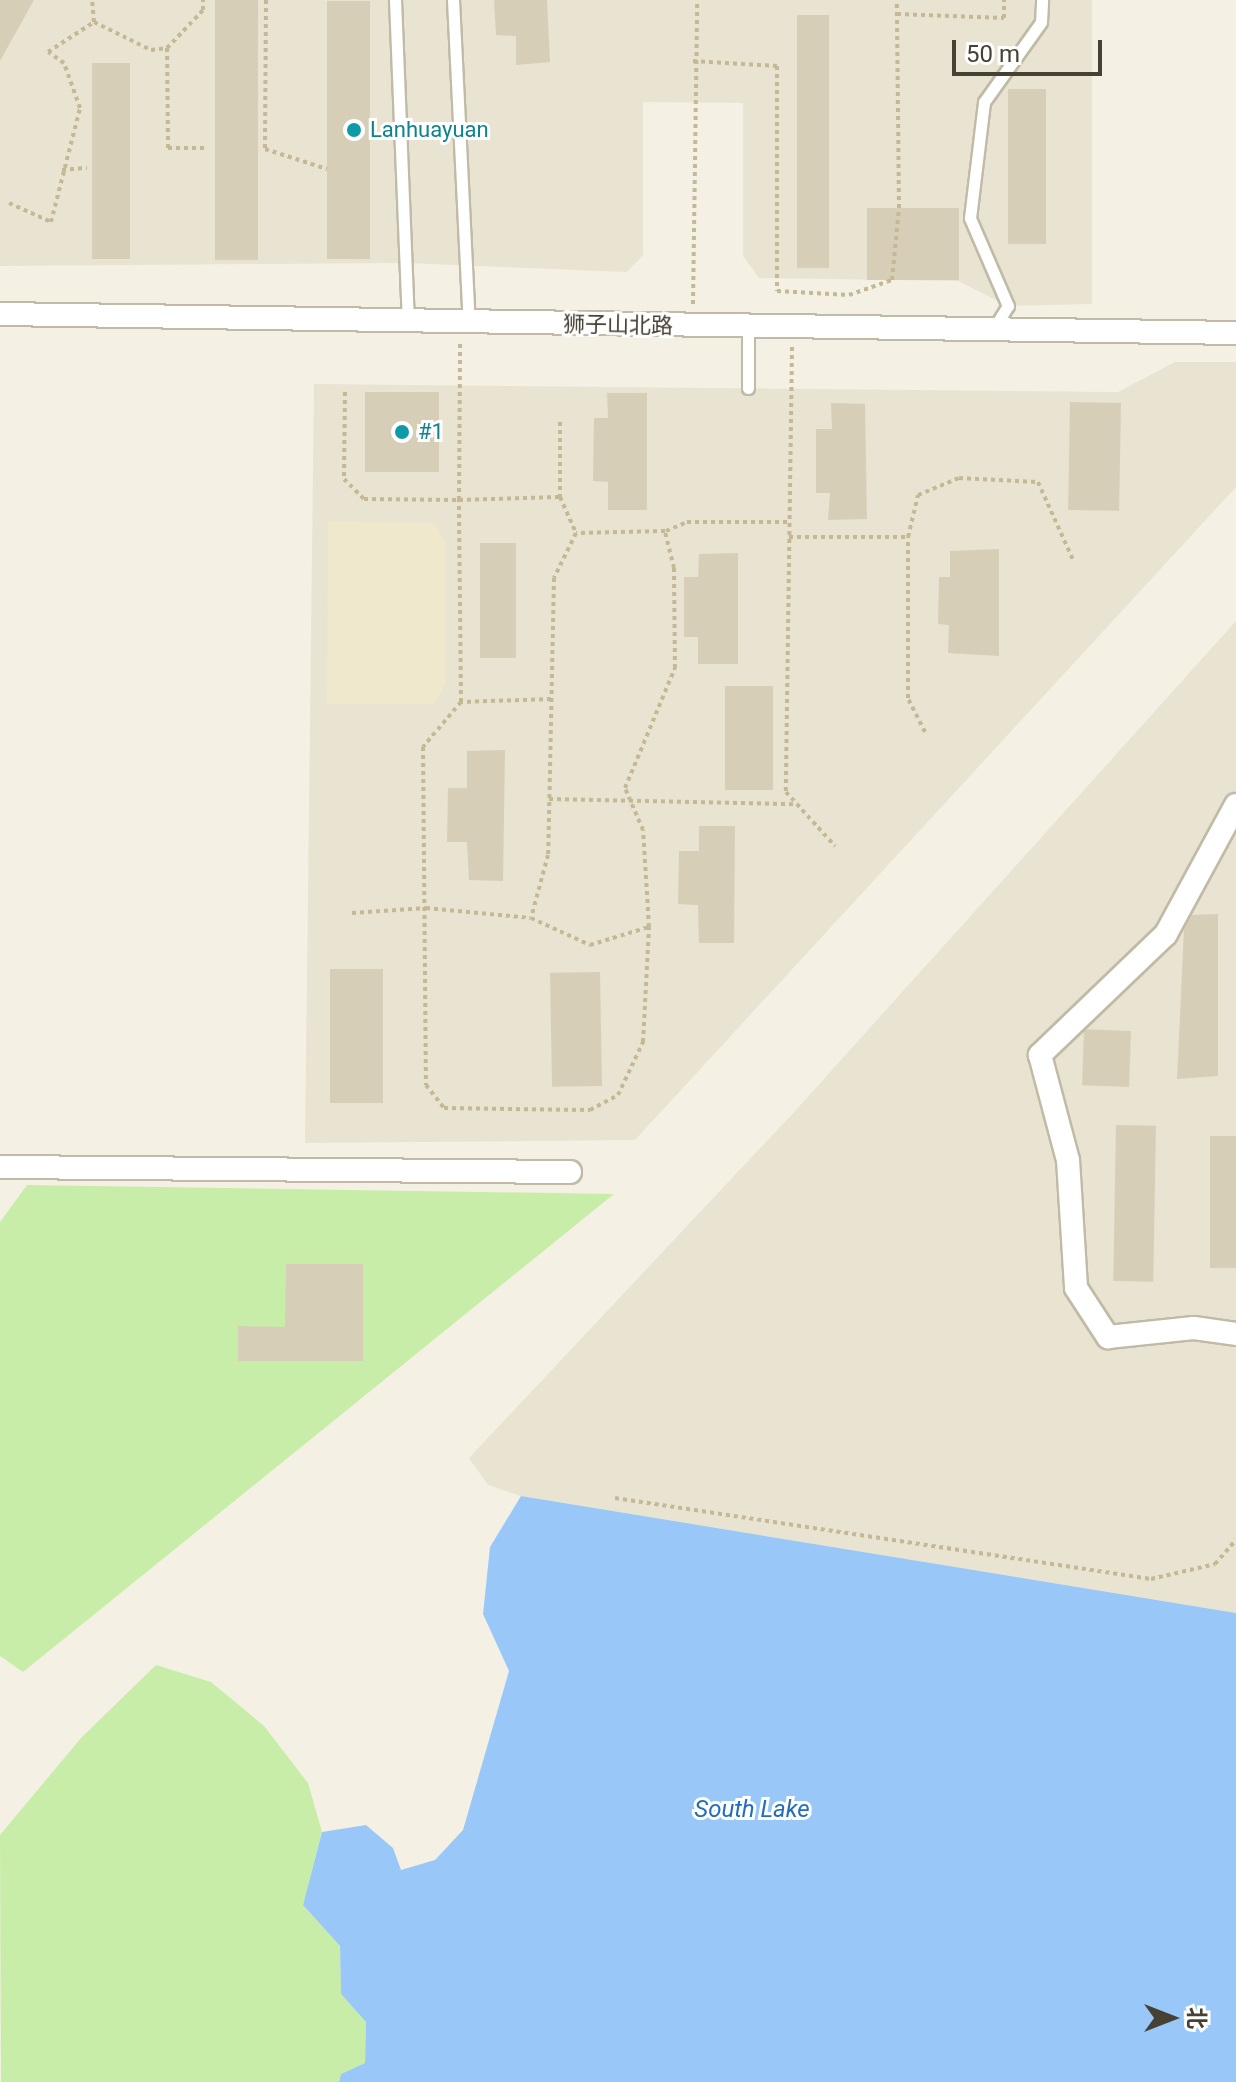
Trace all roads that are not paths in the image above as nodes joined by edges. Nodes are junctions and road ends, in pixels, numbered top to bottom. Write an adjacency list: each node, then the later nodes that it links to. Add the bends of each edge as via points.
1 (395, 0): 5 (lane)
2 (453, 0): 6 (lane)
3 (1042, 0): 8 (lane, via 1041,22 984,102 970,218 1008,306)
4 (0, 314): 5 (street, 狮子山北路)
5 (408, 322): 6 (street, 狮子山北路)
6 (464, 323): 7 (street, 狮子山北路)
7 (748, 327): 8 (street, 狮子山北路); 10 (lane)
8 (992, 331): 9 (street, 狮子山北路)
9 (1236, 333)
10 (748, 388)
11 (1236, 805): 14 (street, via 1166,934 1040,1055 1068,1160 1076,1288 1108,1337 1194,1328)
12 (0, 1167): 13 (street)
13 (570, 1172)
14 (1236, 1334)

